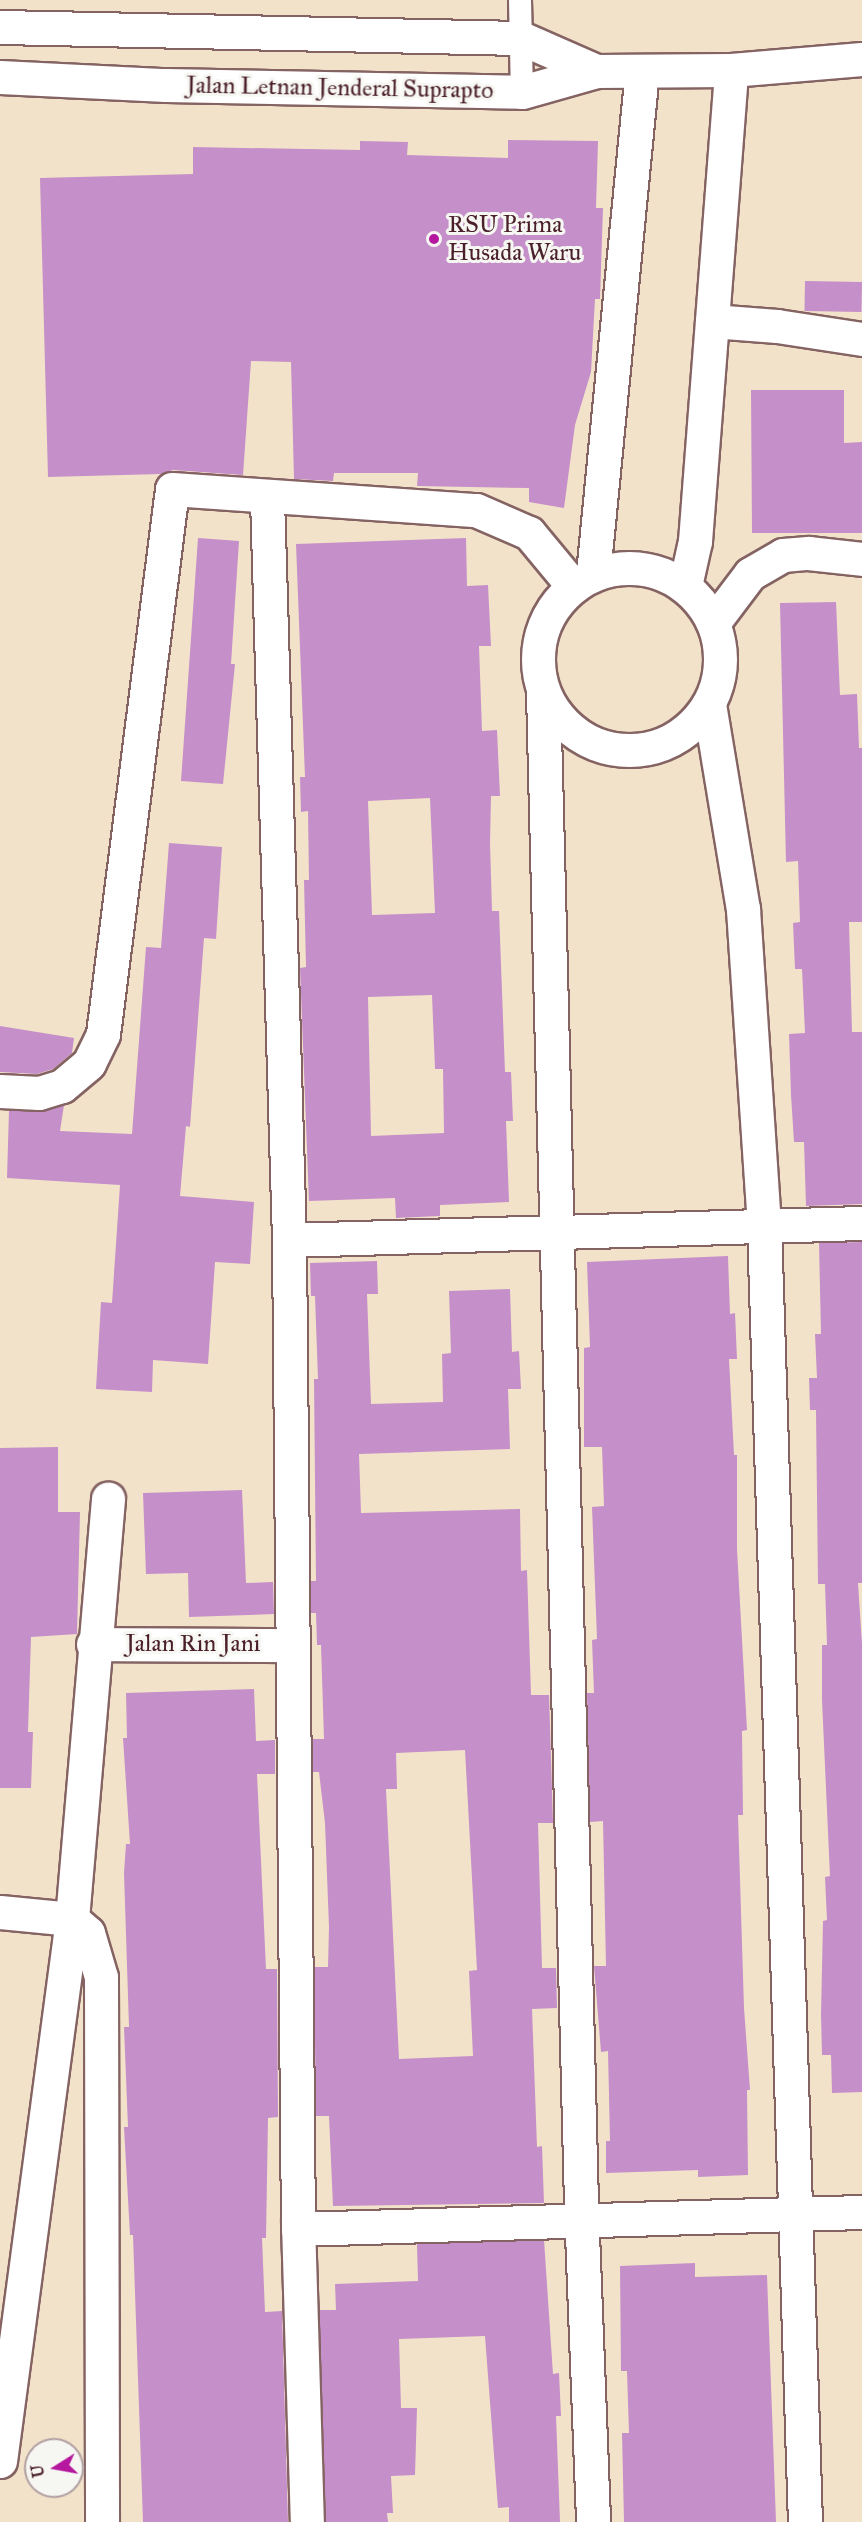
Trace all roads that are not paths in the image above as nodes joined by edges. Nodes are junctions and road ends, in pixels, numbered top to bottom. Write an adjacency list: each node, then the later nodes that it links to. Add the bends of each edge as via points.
1 (520, 0): 3 (lane)
2 (0, 27): 3 (street)
3 (520, 38): 6 (street); 9 (lane)
4 (862, 59): 5 (street)
5 (731, 70): 7 (street); 10 (street)
6 (596, 71): 7 (street); 9 (street, Jalan Letnan Jenderal Suprapto)
7 (642, 71): 14 (street)
8 (0, 77): 9 (street, Jalan Letnan Jenderal Suprapto)
9 (522, 92)
10 (712, 321): 11 (street); 15 (street, via 695,542)
11 (862, 339)
12 (267, 498): 14 (street, via 476,510 529,533); 19 (street, via 172,489 103,1034 89,1063 62,1086 39,1093); 23 (street)
13 (862, 560): 16 (street, via 808,553 783,555 750,574)
14 (583, 580): 15 (street, via 625,567 656,571); 17 (street, via 553,608 541,634 538,663)
15 (685, 586): 16 (street)
16 (713, 623): 18 (street, via 720,650 719,678)
17 (543, 692): 18 (street, via 558,718 580,737 608,749 637,751 666,743 690,728); 22 (street)
18 (709, 704): 21 (street, via 743,909)
19 (0, 1091)
20 (862, 1223): 21 (street)
21 (764, 1226): 22 (street); 30 (street)
22 (558, 1232): 23 (street); 31 (street)
23 (289, 1240): 26 (street)
24 (108, 1499): 25 (street)
25 (93, 1644): 26 (street, Jalan Rin Jani); 28 (street)
26 (293, 1645): 32 (street)
27 (0, 1912): 28 (street)
28 (72, 1919): 33 (street); 34 (street, via 88,1933 101,1977)
29 (862, 2212): 30 (street)
30 (794, 2214): 31 (street); 37 (street)
31 (582, 2222): 32 (street); 36 (street)
32 (298, 2229): 35 (street)
33 (0, 2461)
34 (102, 2522)
35 (307, 2522)
36 (593, 2522)
37 (805, 2522)

